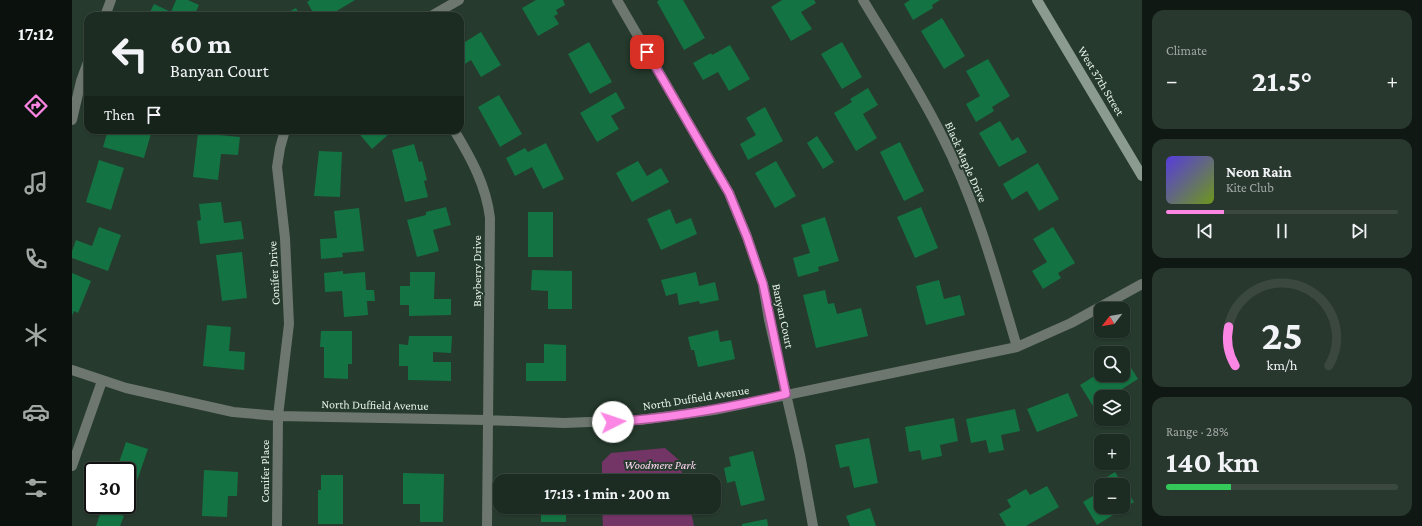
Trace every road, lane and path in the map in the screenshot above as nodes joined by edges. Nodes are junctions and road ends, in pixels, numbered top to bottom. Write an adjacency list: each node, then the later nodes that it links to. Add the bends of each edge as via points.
1 (111, 0): 6 (street)
2 (459, 0): 7 (street)
3 (617, 0): 18 (street, Banyan Court, via 729,193 763,284)
4 (863, 0): 15 (street, Black Maple Drive, via 942,136 993,265)
5 (1037, 0): 13 (street, West 37th Street)
6 (106, 12)
7 (438, 12)
8 (84, 68): 9 (street)
9 (77, 79): 10 (street)
10 (72, 120)
11 (284, 134): 19 (street, Conifer Drive, via 277,168 285,238 289,324)
12 (456, 134): 20 (street, Bayberry Drive, via 481,180 490,218 491,295)
13 (1142, 176)
14 (1142, 284): 15 (street, North Duffield Avenue, via 1071,323)
15 (1017, 347): 18 (street, North Duffield Avenue)
16 (72, 370): 17 (street, North Duffield Avenue)
17 (102, 381): 19 (street, North Duffield Avenue, via 233,412); 21 (street)
18 (786, 394): 20 (street, North Duffield Avenue, via 714,410 640,420 564,423); 24 (street, Banyan Court)
19 (278, 416): 20 (street, North Duffield Avenue); 22 (street, Conifer Place)
20 (487, 420): 23 (street, Bayberry Drive)
21 (72, 466)
22 (277, 526)
23 (487, 526)
24 (813, 526)

